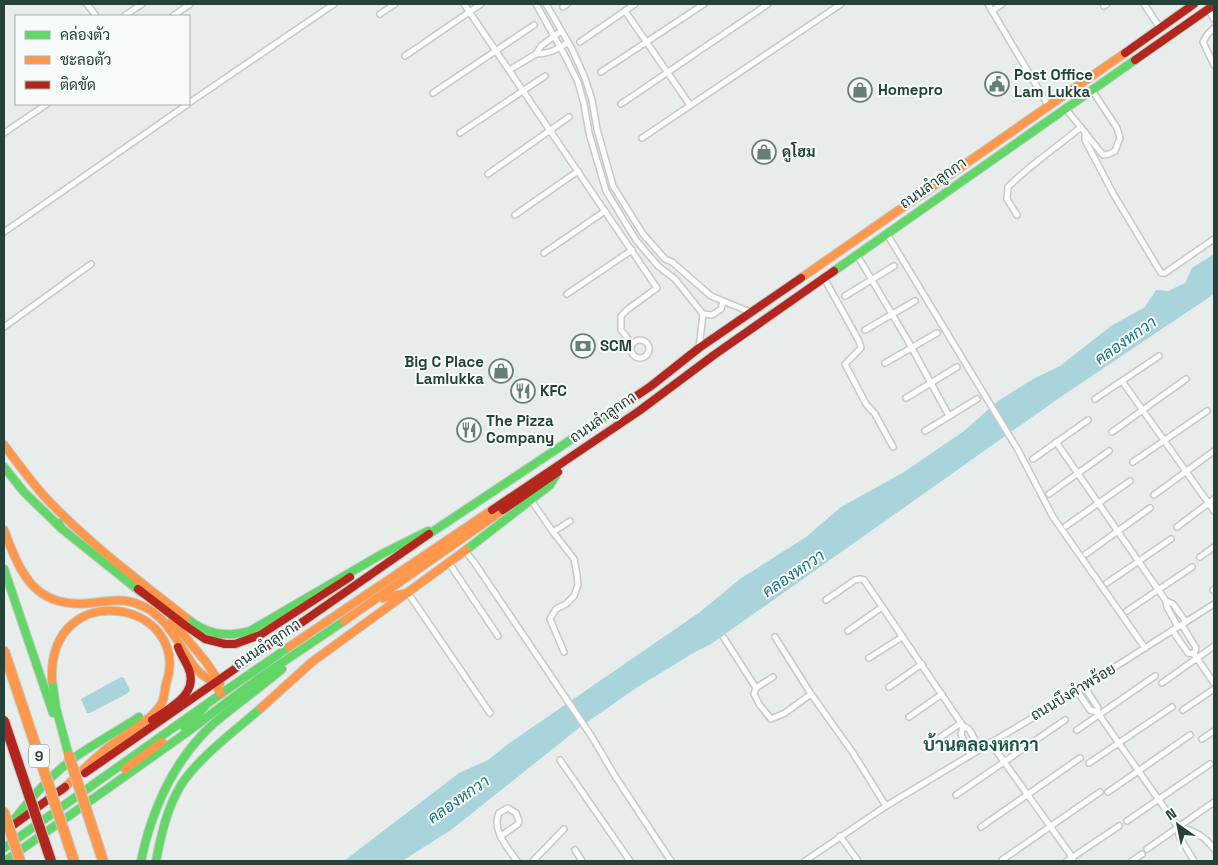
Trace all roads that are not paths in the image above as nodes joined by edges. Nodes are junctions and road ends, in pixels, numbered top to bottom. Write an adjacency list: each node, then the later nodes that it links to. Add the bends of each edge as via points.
1 (87, 4): 23 (street)
2 (142, 4): 24 (street)
3 (190, 4): 25 (street)
4 (334, 4): 47 (street)
5 (395, 4): 22 (street)
6 (464, 4): 21 (street)
7 (481, 4): 21 (street)
8 (536, 4): 31 (street)
9 (546, 4): 30 (street)
10 (635, 4): 19 (street)
11 (704, 4): 34 (street)
12 (768, 4): 42 (street)
13 (841, 4): 51 (street)
14 (988, 4): 20 (street)
15 (1002, 4): 20 (street)
16 (1144, 4): 28 (street)
17 (1194, 4): 28 (main road, ถนนลำลูกกา)
18 (1211, 7): 26 (street); 44 (main road, ถนนลำลูกกา)
19 (625, 11): 33 (street); 34 (street)
20 (992, 11): 52 (street)
21 (470, 12): 36 (street); 38 (street)
22 (380, 14)
23 (95, 15)
24 (126, 15)
25 (174, 15)
26 (1214, 19)
27 (534, 25): 36 (street)
28 (1160, 28): 52 (main road, ถนนลำลูกกา)
29 (1214, 28): 39 (street, via 1203,42)
30 (561, 31): 31 (street); 32 (street)
31 (554, 36): 35 (street); 37 (street)
32 (568, 42): 35 (street); 61 (street, via 585,78)
33 (580, 42)
34 (646, 42): 41 (street); 42 (street)
35 (560, 48): 37 (street); 62 (street, via 578,82)
36 (496, 51): 40 (street); 46 (street)
37 (536, 54): 40 (street)
38 (405, 56)
39 (1214, 65)
40 (509, 70): 45 (street)
41 (601, 72)
42 (668, 72): 48 (street); 51 (street)
43 (545, 76): 45 (street)
44 (1092, 90): 53 (main road, ถนนลำลูกกา); 57 (street, via 1118,128 1120,138 1115,151 1103,155)
45 (523, 91): 56 (street); 59 (street)
46 (433, 93)
47 (190, 103)
48 (621, 104)
49 (46, 105): 58 (street)
50 (188, 105): 68 (street)
51 (690, 105): 60 (street)
52 (1048, 107): 86 (main road, ถนนลำลูกกา)
53 (1066, 109): 55 (street); 69 (main road, ถนนลำลูกกา)
54 (569, 117): 56 (street)
55 (1081, 127): 57 (street); 67 (street, via 1030,165 1008,187 1007,199)
56 (551, 130): 63 (street); 64 (street)
57 (1085, 132): 70 (street, via 1085,140 1114,195 1162,273)
58 (4, 133)
59 (460, 133)
60 (642, 138)
61 (601, 144): 62 (street); 74 (street, via 613,186 625,207 643,234 665,259)
62 (593, 147): 77 (street, via 606,190 618,212 636,240)
63 (578, 171): 65 (street); 66 (street)
64 (488, 174)
65 (605, 212): 71 (street); 72 (street)
66 (515, 215)
67 (1017, 215)
68 (4, 232)
69 (886, 234): 73 (main road, ถนนลำลูกกา); 171 (street, via 1018,450 1053,517)
70 (1214, 239)
71 (632, 250): 81 (street); 92 (street, via 657,288 621,316 621,330)
72 (544, 253)
73 (857, 255): 78 (main road, ถนนลำลูกกา); 79 (street)
74 (672, 262): 77 (street); 80 (street)
75 (91, 264): 89 (street)
76 (894, 266): 79 (street)
77 (666, 272): 82 (street)
78 (824, 278): 113 (street, via 861,348 845,364 847,370); 116 (main road, ถนนลำลูกกา)
79 (872, 280): 83 (street); 88 (street)
80 (699, 287): 82 (street); 85 (street)
81 (567, 294)
82 (689, 296): 87 (street)
83 (845, 296)
84 (915, 301): 88 (street)
85 (723, 302): 86 (street); 87 (street, via 721,309 712,315)
86 (750, 312): 93 (main road, ถนนลำลูกกา)
87 (703, 314): 93 (street)
88 (893, 315): 90 (street); 94 (street)
89 (4, 327)
90 (865, 330)
91 (937, 333): 94 (street)
92 (632, 344)
93 (699, 348): 134 (main road, ถนนลำลูกกา, via 651,386)
94 (912, 348): 96 (street); 100 (street)
95 (1159, 356): 99 (street)
96 (885, 363)
97 (957, 367): 100 (street)
98 (1186, 379): 104 (street)
99 (1122, 381): 103 (street); 104 (street)
100 (931, 384): 101 (street); 106 (street)
101 (906, 398)
102 (977, 399): 106 (street)
103 (1095, 399)
104 (1141, 410): 109 (street); 110 (street)
105 (1207, 411): 110 (street)
106 (949, 416): 108 (street)
107 (1088, 420): 111 (street)
108 (925, 431)
109 (1112, 432)
110 (1164, 441): 118 (street); 120 (street)
111 (1056, 442): 117 (street); 122 (street)
112 (4, 445): 128 (main road)
113 (893, 447)
114 (1109, 451): 122 (street)
115 (1214, 451): 120 (street)
116 (570, 458): 121 (main road); 176 (main road, ถนนลำลูกกา)
117 (1032, 459)
118 (1133, 462)
119 (4, 467): 137 (main road)
120 (1186, 471): 125 (street); 130 (street)
121 (558, 472): 127 (main road, via 550,485); 155 (main road)
122 (1079, 473): 124 (street); 129 (street)
123 (1130, 481): 129 (street)
124 (1049, 494)
125 (1154, 495)
126 (1214, 499): 130 (street)
127 (531, 500): 140 (street); 144 (main road)
128 (50, 502): 137 (main road); 141 (main road, via 103,551 193,624 220,636 250,631)
129 (1099, 502): 135 (street); 139 (street)
130 (1209, 503): 132 (street); 136 (street)
131 (1150, 508): 139 (street)
132 (1214, 511)
133 (570, 521): 140 (street)
134 (444, 524): 141 (main road); 169 (main road, ถนนลำลูกกา)
135 (1066, 526)
136 (1177, 527)
137 (61, 528): 152 (main road)
138 (4, 530): 168 (main road, via 19,569 38,591 74,604 117,600 141,605 160,617)
139 (1119, 531): 145 (street); 147 (street)
140 (553, 532): 175 (street, via 574,559 578,585 574,596 556,609 550,619)
141 (410, 539): 152 (main road, via 260,635 238,644 213,643 196,635)
142 (1171, 539): 147 (street)
143 (1214, 547): 146 (street)
144 (465, 551): 148 (main road); 257 (street, via 561,690)
145 (1086, 554)
146 (1200, 557)
147 (1139, 562): 151 (street); 153 (street)
148 (449, 563): 154 (main road); 164 (street)
149 (1192, 567): 153 (street)
150 (4, 569): 214 (main road)
151 (1107, 583)
152 (138, 589): 174 (main road)
153 (1158, 589): 157 (street); 160 (street)
154 (408, 594): 155 (main road); 198 (street); 252 (main road, via 312,662 198,764 172,803)
155 (379, 598): 172 (main road)
156 (826, 600): 159 (street, via 860,579 864,580)
157 (1166, 601): 161 (street, via 1167,607); 161 (street, via 1173,604)
158 (1214, 604): 161 (street, ถนนบึงคำพร้อย)
159 (882, 607): 163 (street); 166 (street)
160 (1127, 611)
161 (1182, 624): 162 (street, ถนนบึงคำพร้อย); 177 (street, via 1196,648)
162 (1172, 630): 171 (street, ถนนบึงคำพร้อย); 177 (street, via 1188,653)
163 (848, 631)
164 (498, 636)
165 (774, 637): 193 (street)
166 (902, 637): 179 (street); 180 (street)
167 (724, 638): 188 (street)
168 (176, 640): 178 (main road); 213 (main road, via 181,658 191,674 187,692 126,738)
169 (272, 642): 176 (main road); 183 (main road, ถนนลำลูกกา)
170 (1214, 646): 177 (street)
171 (1145, 648): 186 (street, ถนนบึงคำพร้อย)
172 (304, 649): 246 (main road); 251 (main road, via 205,732 179,763 151,820)
173 (4, 651): 249 (main road, 9, bridge)
174 (198, 651): 178 (main road, via 202,661 199,665); 183 (main road, via 213,670)
175 (564, 652)
176 (280, 653): 192 (main road, ถนนลำลูกกา)
177 (1196, 656): 184 (street); 185 (street)
178 (189, 658): 183 (main road, via 204,677)
179 (869, 658)
180 (922, 664): 187 (street); 194 (street)
181 (1155, 676): 199 (street)
182 (773, 677): 188 (street)
183 (216, 682): 192 (main road); 213 (main road, ถนนลำลูกกา)
184 (1162, 683)
185 (1214, 683)
186 (1084, 686): 190 (street, ถนนบึงคำพร้อย); 199 (street)
187 (889, 687)
188 (756, 688): 193 (street, via 754,694 771,719)
189 (1214, 689): 197 (street)
190 (1076, 691): 199 (street, via 1090,710); 208 (street, ถนนบึงคำพร้อย)
191 (164, 692): 214 (main road, via 170,666 163,639 148,622 124,610 100,610 78,620 63,635 55,651 53,666 55,692); 221 (main road, via 164,700 150,716 108,748); 236 (main road, via 144,714 61,769 27,801)
192 (223, 692): 195 (main road, ถนนลำลูกกา)
193 (811, 694): 228 (street)
194 (942, 694): 200 (street); 203 (street)
195 (206, 705): 240 (main road, ถนนลำลูกกา); 246 (main road, via 192,721)
196 (1172, 707): 209 (street)
197 (1183, 710)
198 (490, 713)
199 (1098, 713): 204 (street); 209 (street)
200 (909, 717)
201 (1065, 720): 217 (street)
202 (4, 721): 248 (main road, 9, bridge)
203 (962, 724): 210 (street); 211 (street, via 969,729); 212 (street, via 961,734)
204 (1077, 730)
205 (1214, 731): 207 (street)
206 (1190, 735): 220 (street)
207 (1202, 739)
208 (990, 742): 211 (street, ถนนบึงคำพร้อย); 217 (street)
209 (1119, 742): 218 (street); 220 (street)
210 (929, 745)
211 (980, 749): 212 (street, ถนนบึงคำพร้อย)
212 (970, 754): 228 (street, ถนนบึงคำพร้อย)
213 (111, 755): 221 (main road, ถนนลำลูกกา)
214 (69, 756): 250 (main road, bridge)
215 (1080, 758): 225 (street)
216 (560, 760): 256 (street)
217 (1004, 762): 224 (street); 225 (street)
218 (1089, 763)
219 (1210, 764): 226 (street)
220 (1139, 771): 223 (street); 226 (street)
221 (62, 790): 236 (main road, ถนนลำลูกกา)
222 (1100, 792): 231 (street)
223 (1108, 792)
224 (956, 795)
225 (1027, 796): 231 (street); 233 (street)
226 (1159, 800): 230 (street); 234 (street)
227 (1214, 802): 234 (street)
228 (886, 806): 238 (street, ถนนบึงคำพร้อย)
229 (4, 812): 247 (main road, bridge)
230 (1127, 821)
231 (1049, 826): 244 (street); 245 (street)
232 (1119, 826): 245 (street)
233 (981, 827)
234 (1179, 827): 239 (street, via 1198,834); 241 (street); 261 (street, via 1179,836)
235 (564, 829): 254 (street)
236 (5, 831)
237 (501, 836): 237 (street, via 520,820 516,812 508,808 497,817); 253 (street)
238 (840, 836): 258 (street, ถนนบึงคำพร้อย); 259 (street)
239 (1213, 846)
240 (4, 848)
241 (1147, 849)
242 (575, 850): 255 (street)
243 (1142, 854): 260 (street)
244 (1002, 860)
245 (1071, 860)
246 (5, 861)
247 (20, 861)
248 (51, 861)
249 (74, 861)
250 (103, 861)
251 (140, 861)
252 (156, 861)
253 (517, 861)
254 (533, 861)
255 (582, 861)
256 (630, 861)
257 (672, 861)
258 (805, 861)
259 (858, 861)
260 (1132, 861)
261 (1192, 861)

